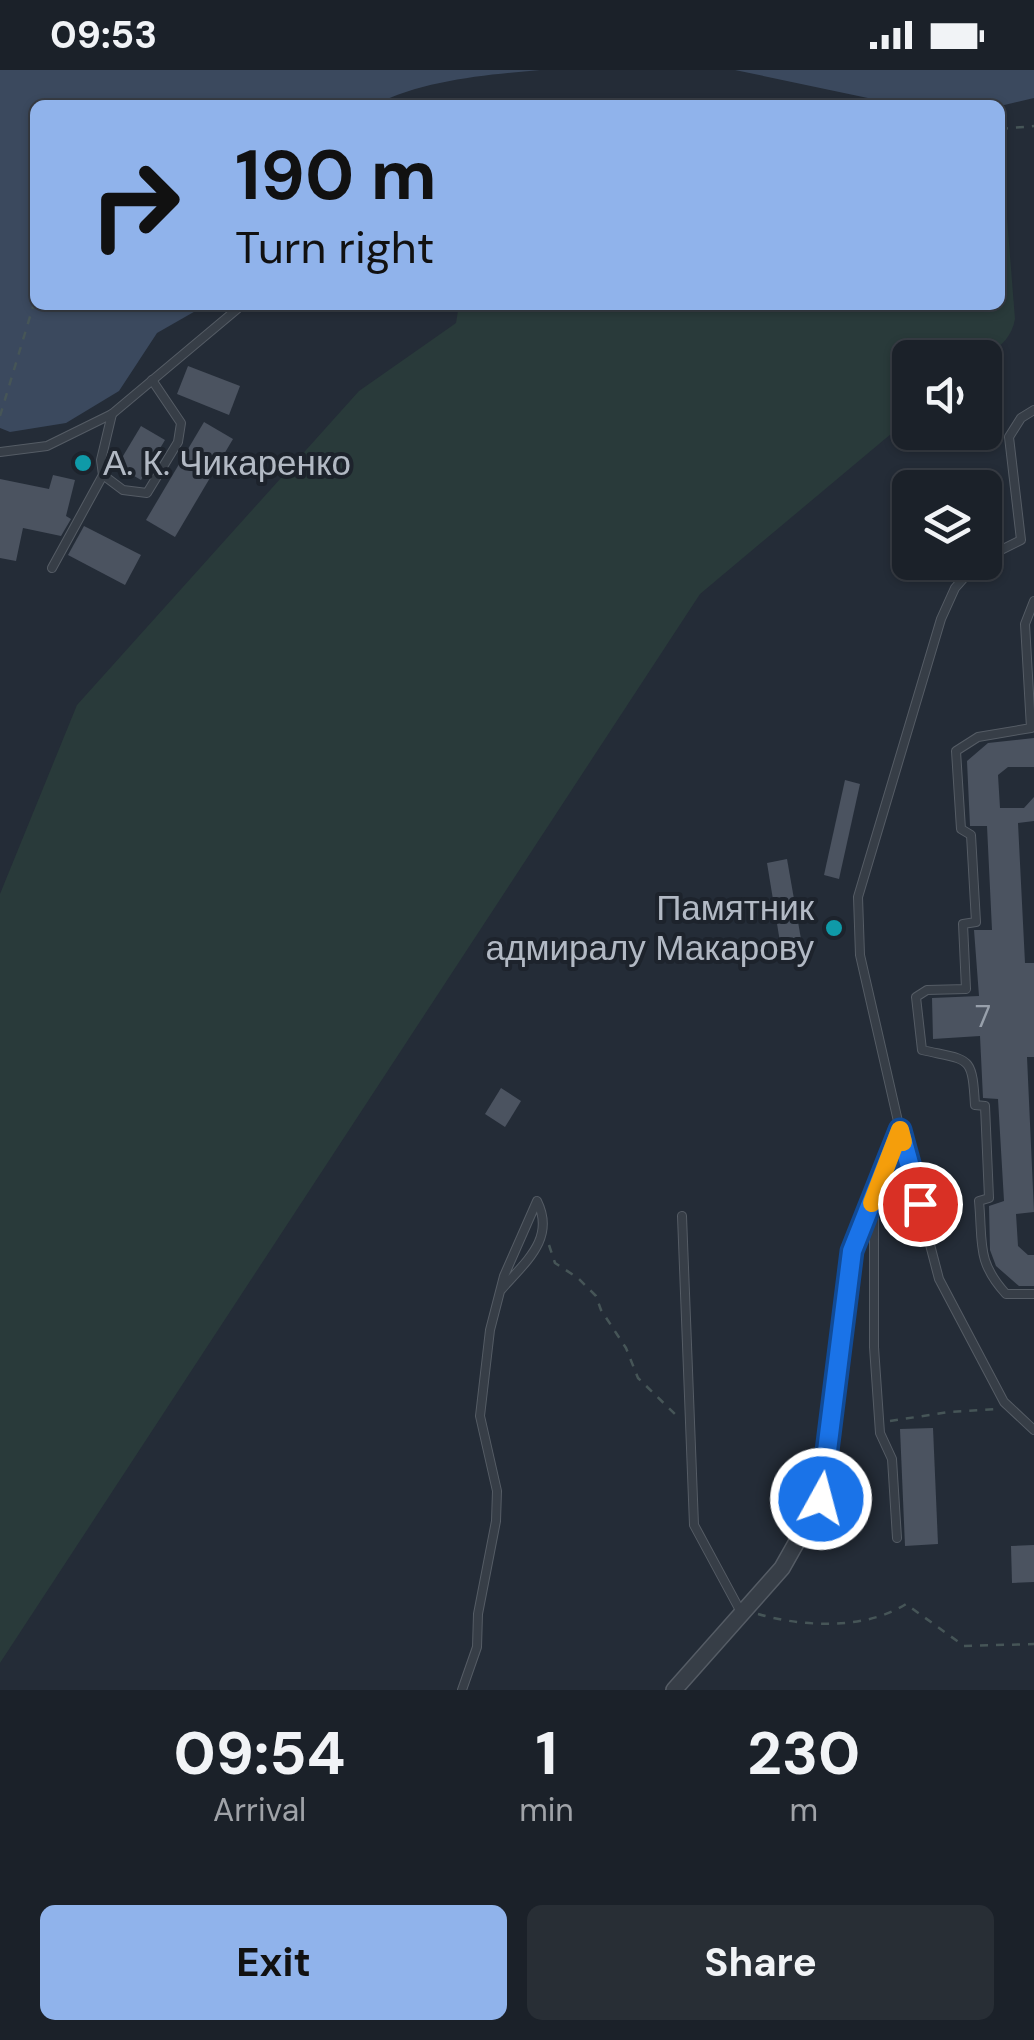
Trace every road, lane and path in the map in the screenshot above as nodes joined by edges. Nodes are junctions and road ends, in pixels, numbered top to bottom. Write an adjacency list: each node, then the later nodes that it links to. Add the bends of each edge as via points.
1 (1034, 126): 2 (path)
2 (1005, 129)
3 (32, 310): 8 (path)
4 (236, 310): 5 (lane)
5 (152, 380): 7 (lane); 10 (lane, via 180,424 178,442 147,492 122,490)
6 (1034, 410): 12 (lane, via 1009,437)
7 (112, 414): 9 (lane, via 47,446); 10 (lane)
8 (0, 416)
9 (0, 452)
10 (102, 475): 14 (lane)
11 (1034, 538): 12 (lane)
12 (1021, 540): 13 (lane)
13 (1002, 550)
14 (52, 568)
15 (961, 580): 17 (lane, via 941,619 858,897 860,955)
16 (1034, 601): 22 (lane, via 1025,624 1031,728 978,737 956,751 962,829 971,834 976,922 962,924 966,988 916,996 922,1050 964,1060 973,1069 975,1105 985,1106 984,1265 1006,1294)
17 (900, 1130): 18 (street); 23 (lane, via 939,1279)
18 (874, 1198): 26 (lane); 28 (street, via 852,1251 821,1499 775,1576)
19 (682, 1216): 24 (lane)
20 (544, 1235): 21 (lane); 21 (lane, via 537,1201); 24 (path, via 556,1263 596,1296 638,1378)
21 (501, 1290): 32 (lane, via 480,1416 497,1492 496,1521 477,1648)
22 (1034, 1294)
23 (1006, 1404): 25 (lane); 26 (path, via 886,1421)
24 (689, 1421): 28 (lane, via 694,1525)
25 (1034, 1430)
26 (880, 1433): 27 (lane, via 892,1460)
27 (896, 1538)
28 (742, 1614): 29 (path, via 818,1622); 33 (street)
29 (871, 1617): 30 (path); 31 (path, via 906,1604 964,1646)
30 (868, 1625)
31 (1034, 1644)
32 (462, 1690)
33 (674, 1690)

